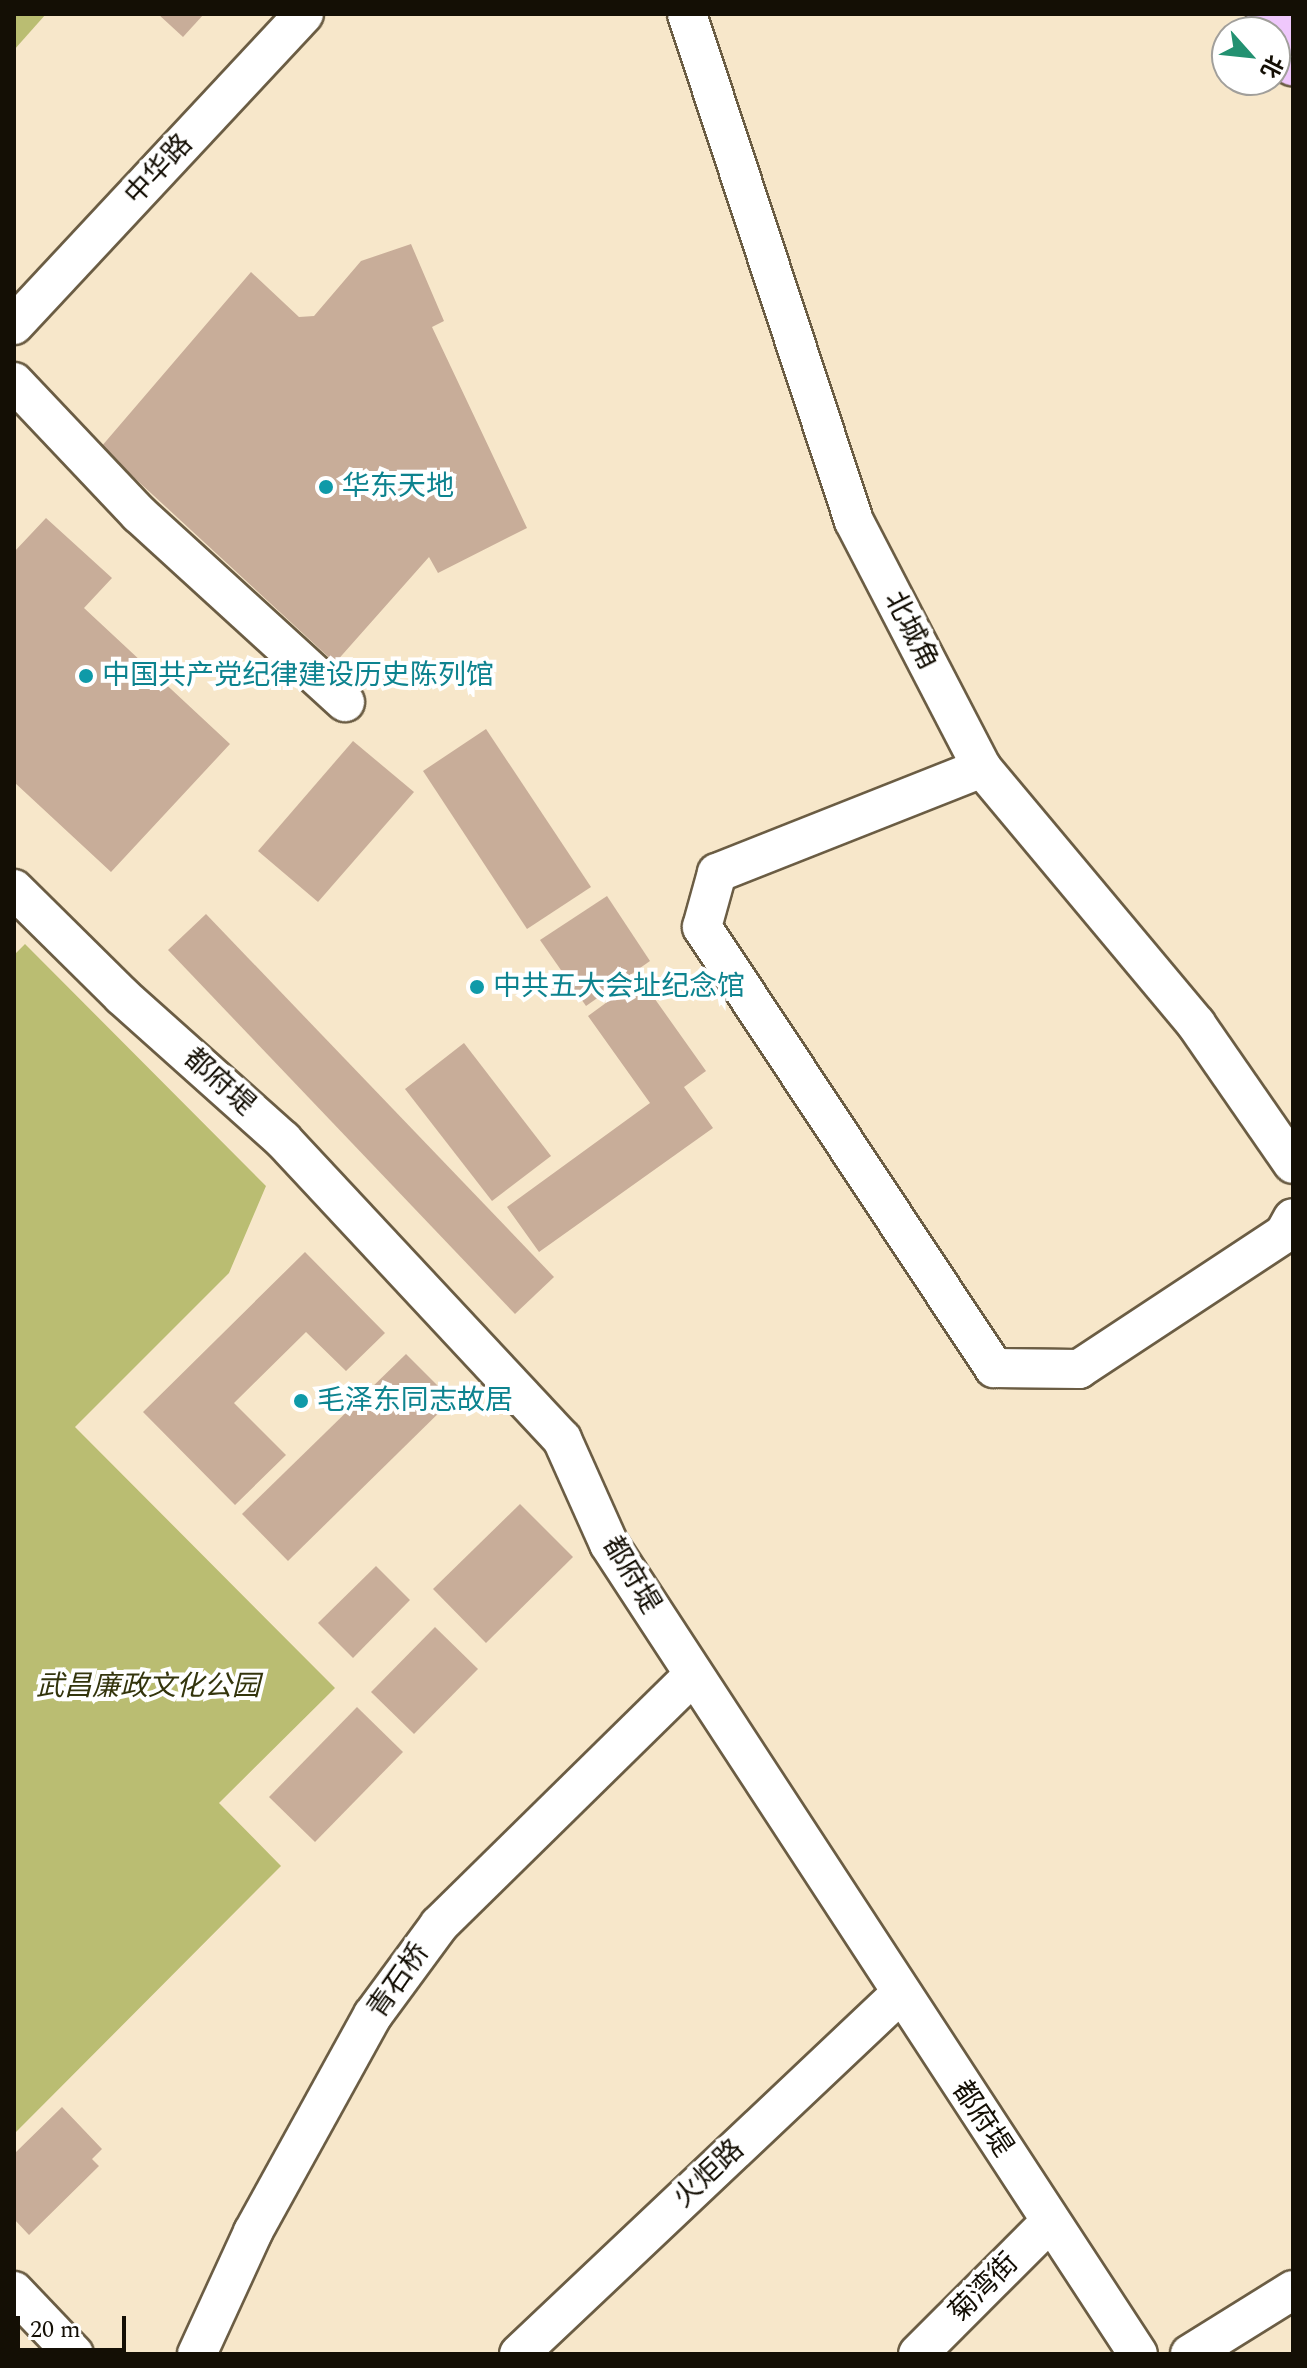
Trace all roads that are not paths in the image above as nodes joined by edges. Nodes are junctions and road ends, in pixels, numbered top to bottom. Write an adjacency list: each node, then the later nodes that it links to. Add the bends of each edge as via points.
1 (304, 14): 5 (street, 中华路)
2 (687, 14): 8 (street, 北城角, via 854,521)
3 (1269, 14): 4 (main road)
4 (1293, 63)
5 (14, 325)
6 (14, 382): 7 (street, via 139,514)
7 (345, 702)
8 (982, 768): 10 (street, 北城角, via 1196,1024); 11 (street, via 717,873 702,927 994,1368 1079,1369 1284,1234)
9 (14, 889): 12 (street, 都府堤, via 122,996 283,1140 562,1439 609,1544)
10 (1293, 1164)
11 (1293, 1218)
12 (693, 1675): 13 (street, 都府堤); 18 (street, 青石桥, via 439,1925 373,2015 290,2164)
13 (899, 1995): 14 (street, 都府堤); 19 (street, 火炬路)
14 (1050, 2222): 20 (street, 菊湾街); 21 (street, 都府堤)
15 (1293, 2290): 22 (street)
16 (14, 2291): 17 (street)
17 (74, 2354)
18 (197, 2354)
19 (519, 2354)
20 (918, 2354)
21 (1138, 2354)
22 (1190, 2354)

